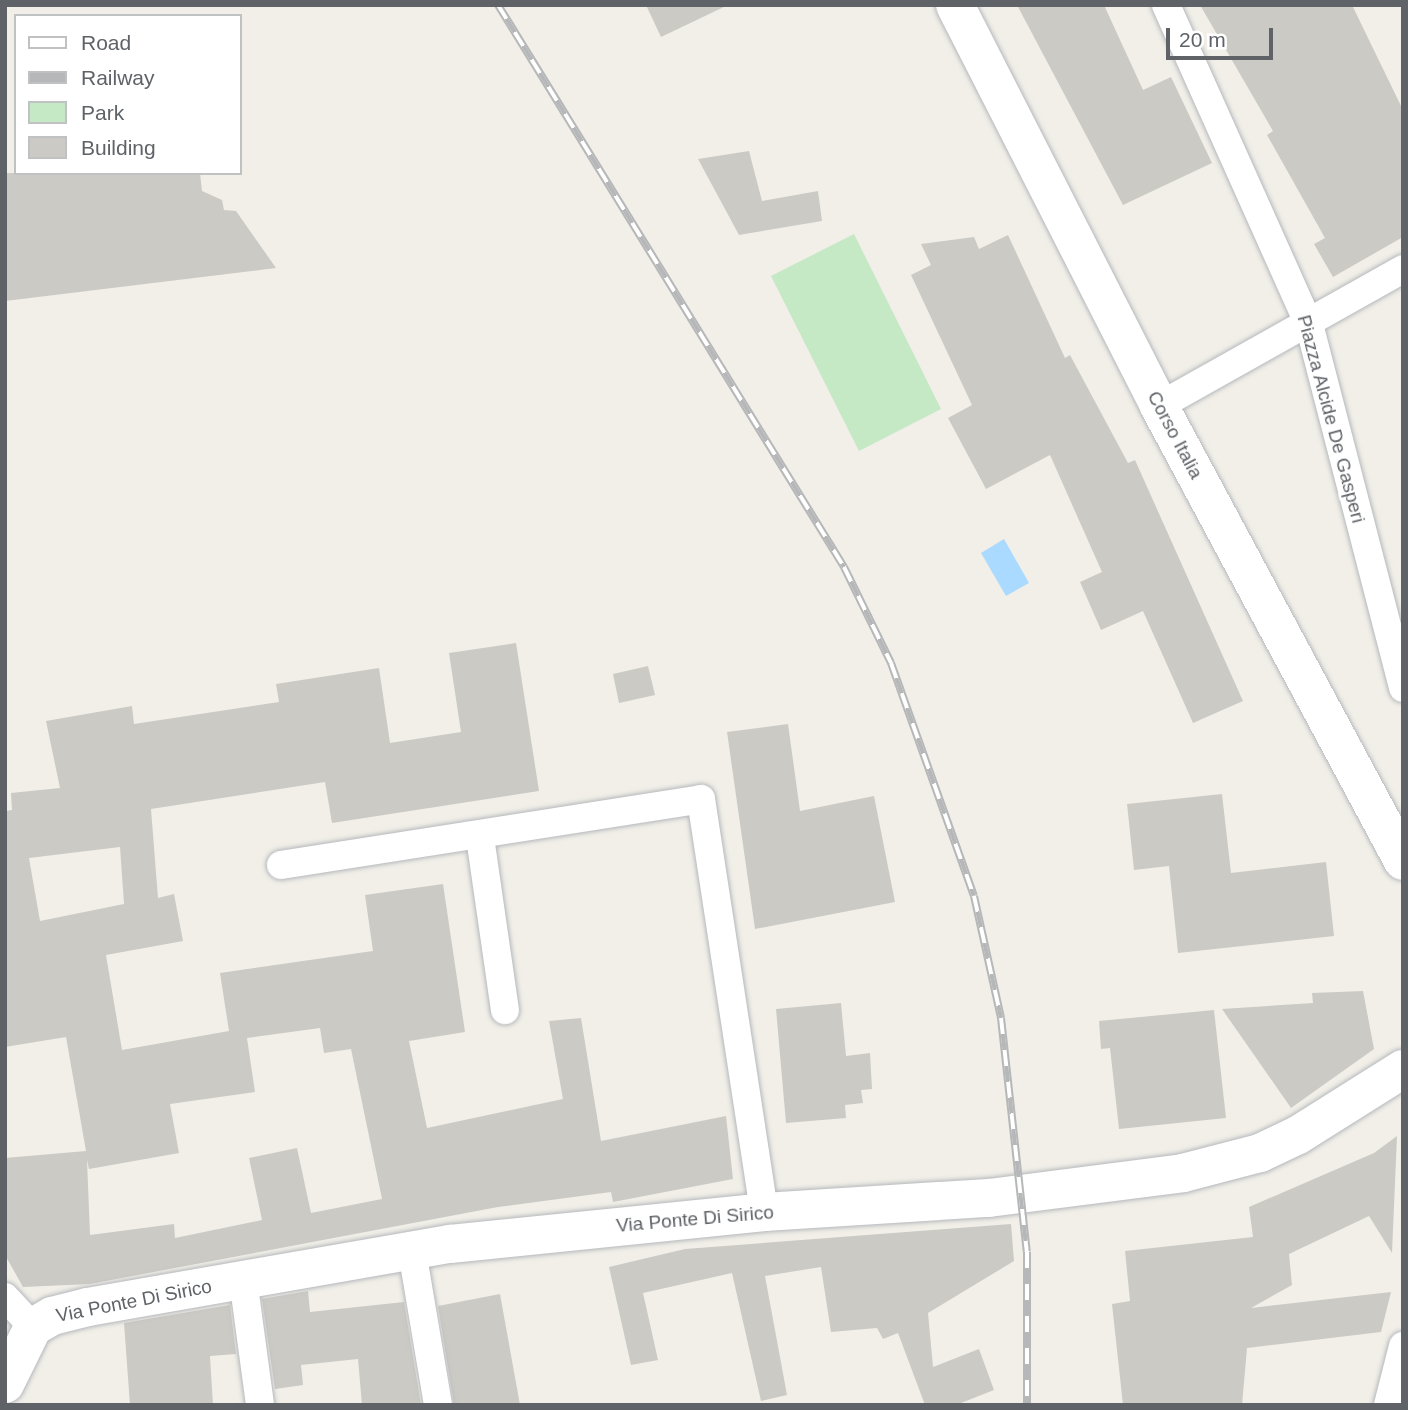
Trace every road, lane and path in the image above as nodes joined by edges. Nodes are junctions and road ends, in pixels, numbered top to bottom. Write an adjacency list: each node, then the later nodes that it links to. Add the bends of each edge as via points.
1 (955, 5): 5 (street, Corso Italia)
2 (1166, 5): 4 (street, Piazza Alcide De Gasperi)
3 (1403, 269): 4 (street)
4 (1309, 324): 5 (street); 6 (street, Piazza Alcide De Gasperi)
5 (1159, 406): 8 (street, Corso Italia)
6 (1403, 688)
7 (480, 837): 9 (street); 10 (street); 12 (street, via 701,799)
8 (1403, 861)
9 (281, 864)
10 (505, 1010)
11 (1403, 1069): 12 (street, Via Ponte Di Sirico, via 1298,1135 1224,1165 989,1198)
12 (764, 1212): 13 (street, Via Ponte Di Sirico)
13 (412, 1251): 14 (street, Via Ponte Di Sirico); 20 (street)
14 (243, 1279): 16 (street, Via Ponte Di Sirico, via 88,1307 52,1316); 19 (street)
15 (5, 1297): 16 (street)
16 (33, 1327): 18 (street, Via Ponte Di Sirico)
17 (1403, 1346): 21 (street)
18 (5, 1384)
19 (260, 1405)
20 (438, 1405)
21 (1388, 1405)

